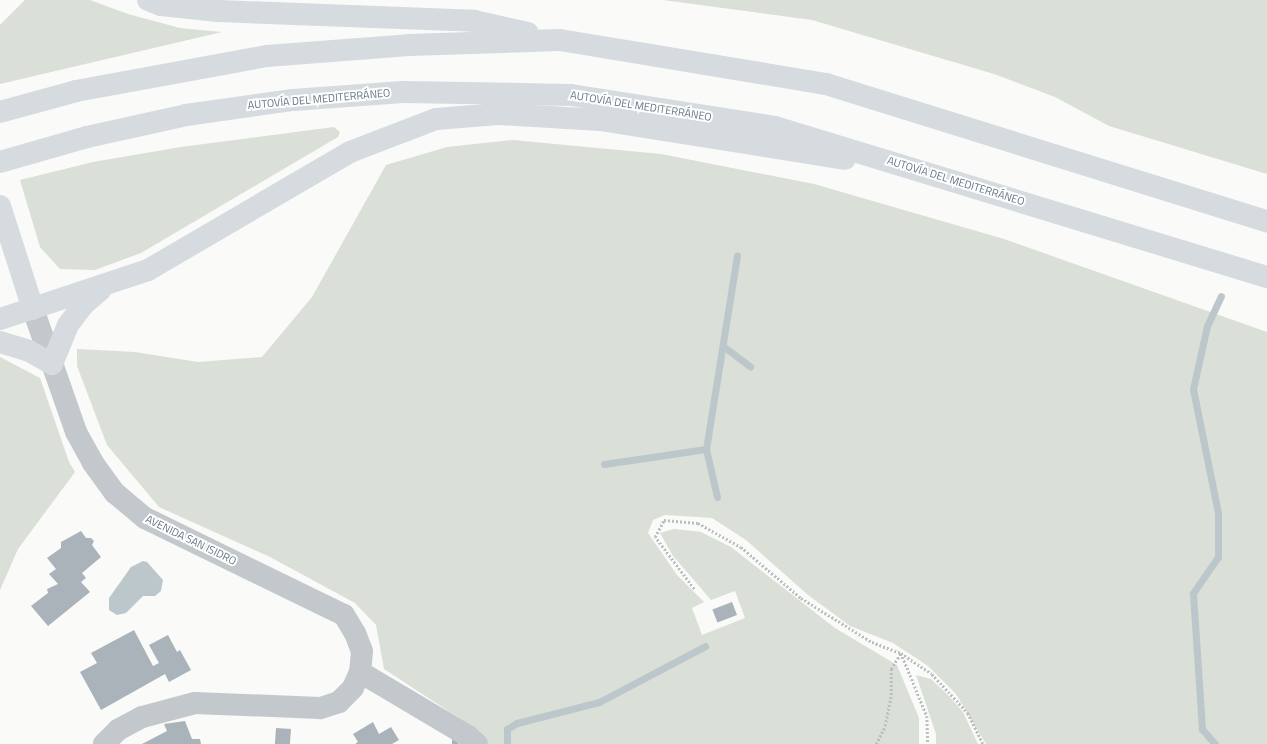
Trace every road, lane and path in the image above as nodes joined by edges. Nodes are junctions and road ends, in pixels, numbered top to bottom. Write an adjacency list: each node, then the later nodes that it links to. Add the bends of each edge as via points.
1 (148, 0): 2 (main road, via 161,5 218,11 474,21)
2 (560, 40): 3 (main road, via 409,45 267,56 156,74 76,91); 7 (main road, via 826,84)
3 (0, 112)
4 (0, 162): 5 (main road, AUTOVÍA DEL MEDITERRÁNEO, via 87,137 186,115 293,100 403,92 571,95 775,127)
5 (911, 167): 8 (main road, AUTOVÍA DEL MEDITERRÁNEO); 9 (main road, via 809,154 600,120 498,114 436,119 350,152 148,270)
6 (0, 206): 10 (main road, AVENIDA SAN ISIDRO)
7 (1267, 221)
8 (1267, 277)
9 (104, 286): 10 (main road); 13 (main road, via 87,301 68,325)
10 (34, 309): 11 (main road); 13 (street, AVENIDA SAN ISIDRO)
11 (0, 319)
12 (0, 342): 13 (main road, via 29,351)
13 (52, 364): 16 (street, AVENIDA SAN ISIDRO, via 76,432 93,463 115,493 145,518 344,615 362,651)
14 (694, 589): 15 (path, via 656,537 664,520 698,523 741,547 801,598 872,642)
15 (901, 653): 19 (path, via 891,669 890,703 885,726); 20 (path, via 927,716); 21 (path, via 932,674 968,713)
16 (360, 672): 17 (street, AVENIDA SAN ISIDRO, via 353,688 339,702 320,708 195,703 142,718 118,730); 18 (street, via 468,736)
17 (104, 744)
18 (477, 744)
19 (876, 744)
20 (928, 744)
21 (983, 744)

